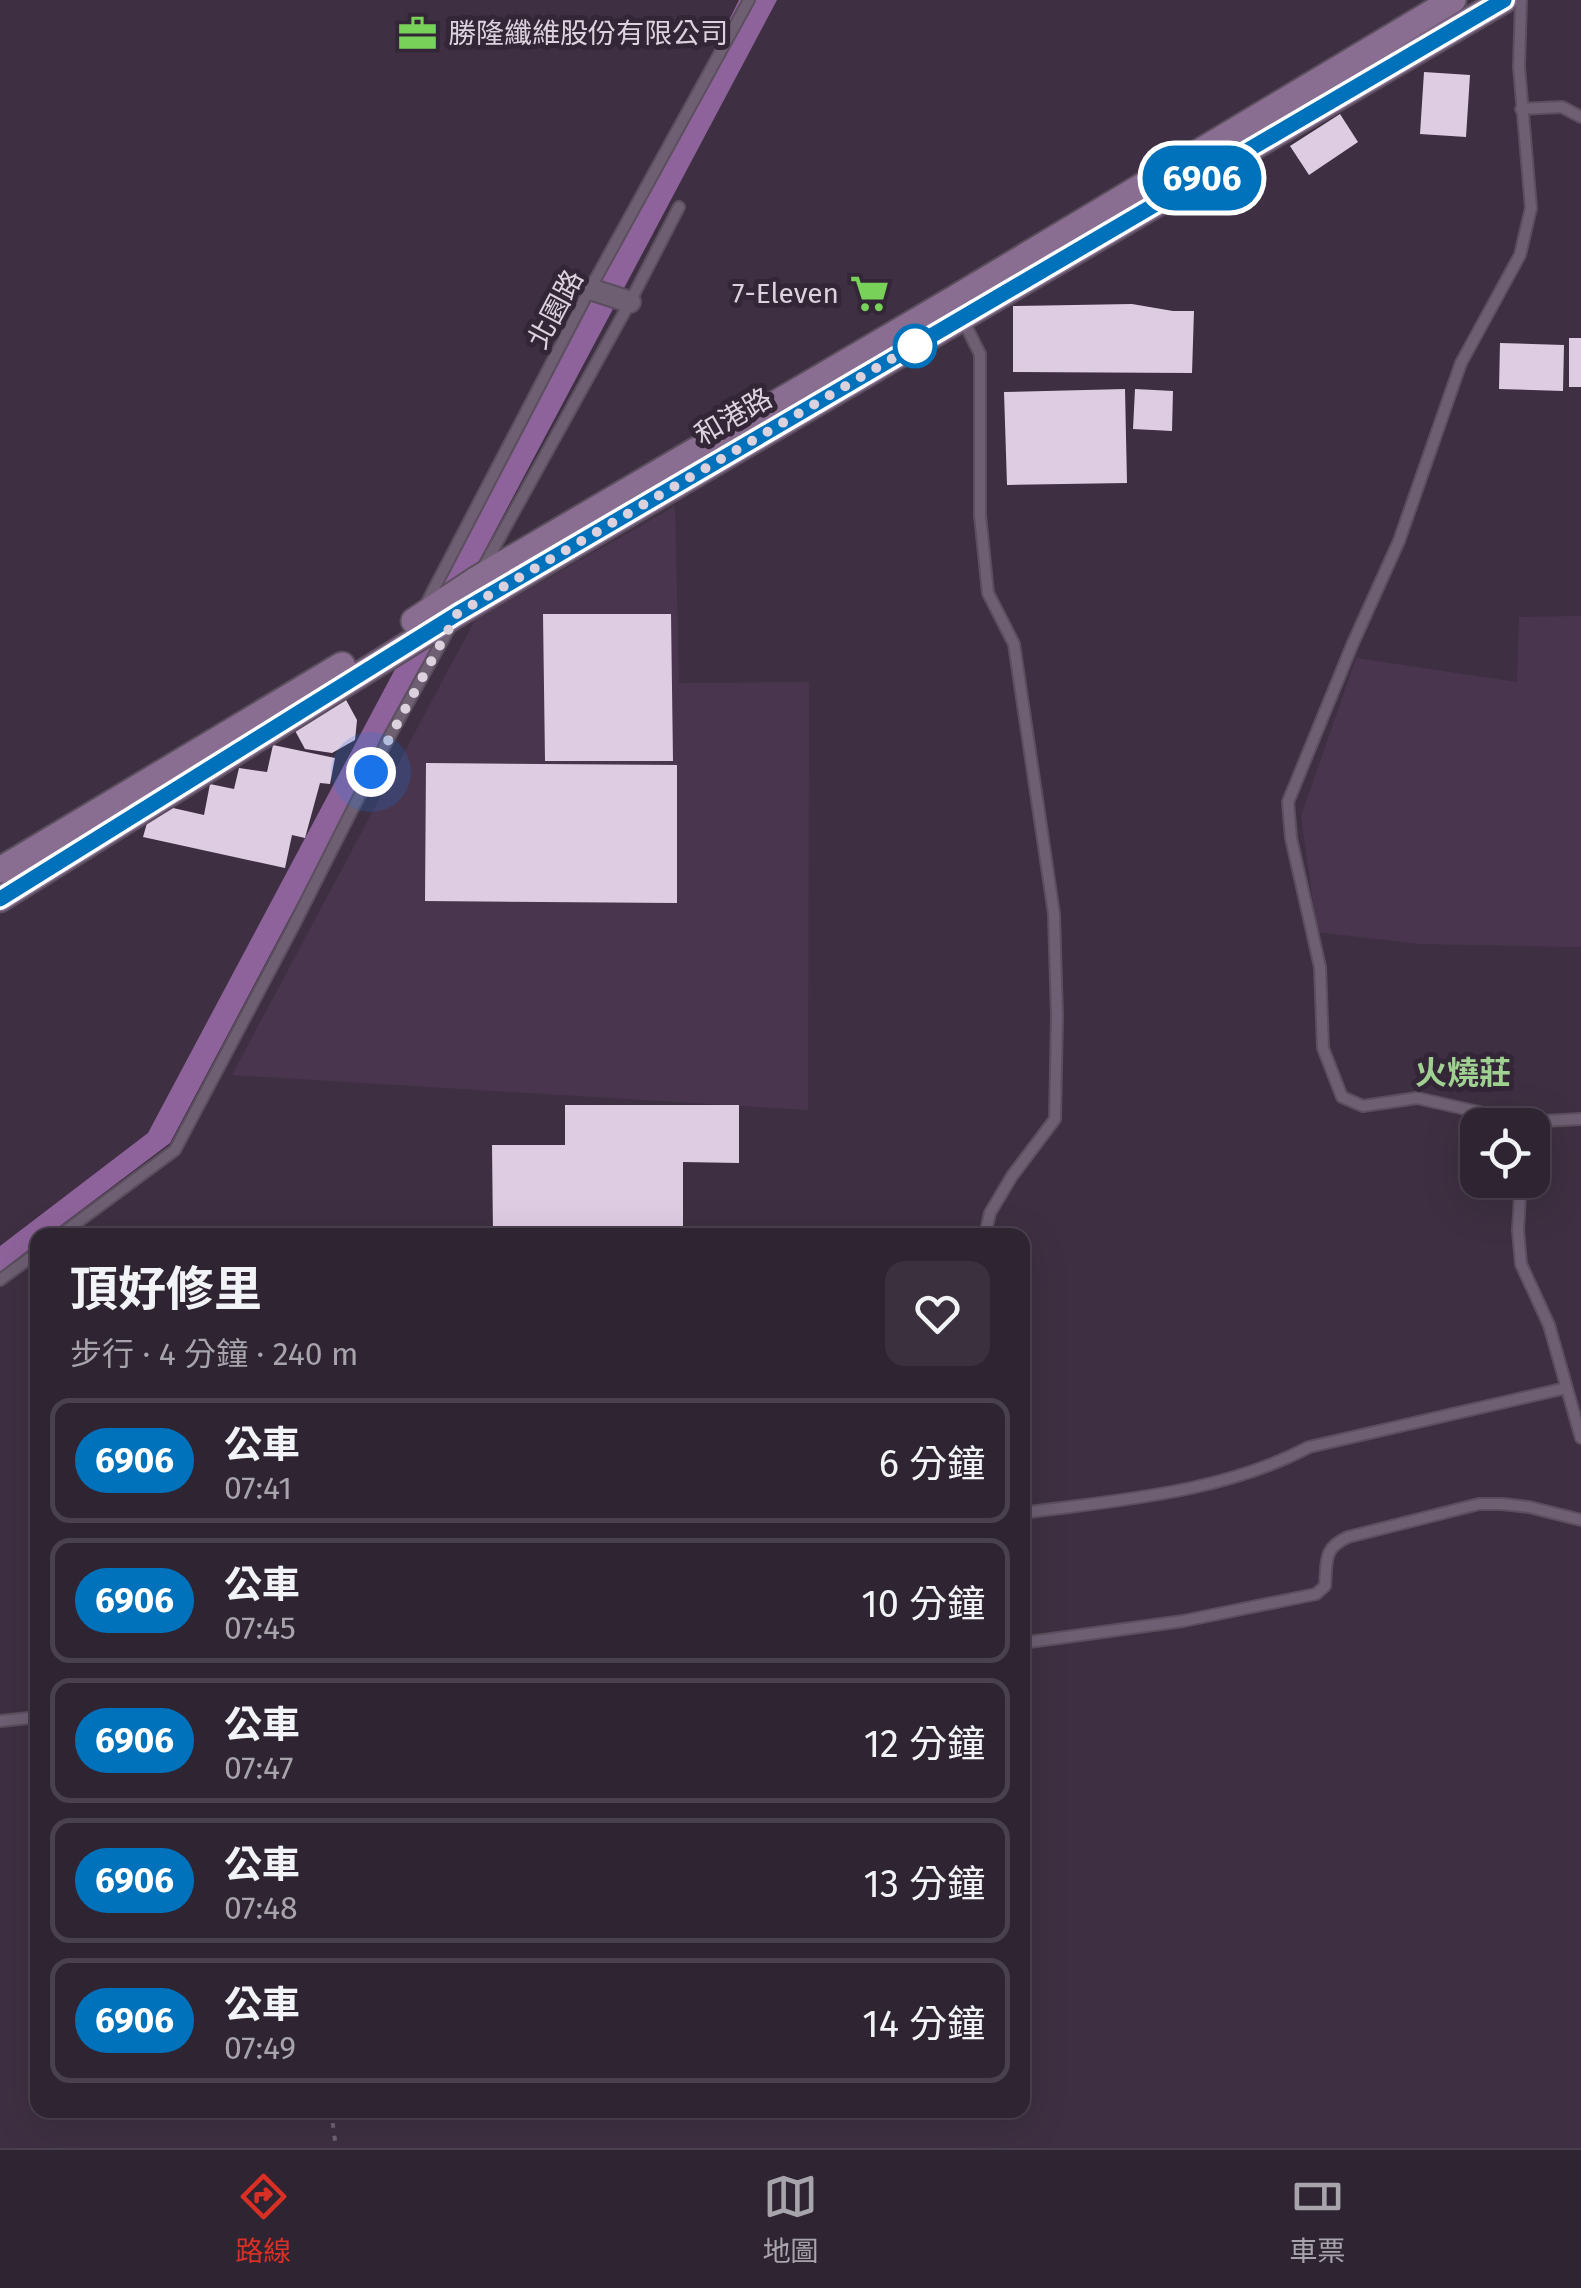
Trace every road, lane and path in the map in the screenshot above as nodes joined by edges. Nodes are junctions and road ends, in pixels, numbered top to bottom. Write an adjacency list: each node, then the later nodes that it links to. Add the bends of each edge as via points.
1 (749, 0): 8 (lane, 北園路)
2 (1453, 0): 10 (main road, 和港路)
3 (1504, 0): 10 (main road, 和港路)
4 (1521, 0): 5 (lane)
5 (1521, 109): 6 (lane, via 1562,107); 16 (lane, via 1531,208 1520,255 1462,363 1399,541 1288,802 1320,966 1323,1048 1342,1097 1363,1106 1417,1098)
6 (1581, 117)
7 (679, 207): 9 (lane)
8 (590, 289): 9 (street); 13 (lane, 北園路)
9 (630, 302): 12 (lane)
10 (957, 309): 11 (main road, 和港路); 21 (lane, via 980,354 980,514 988,593 1014,644 1054,914 1055,1119 1012,1176)
11 (760, 424): 12 (main road, 和港路); 13 (main road, 和港路)
12 (477, 578): 13 (main road, 和港路)
13 (431, 621): 14 (main road, 和港路); 15 (main road, 和港路); 20 (lane, 北園路, via 387,741 175,1150)
14 (0, 870)
15 (0, 899)
16 (1460, 1109)
17 (1581, 1118): 18 (lane)
18 (1550, 1121)
19 (1519, 1198): 24 (lane, via 1521,1264 1549,1325)
20 (69, 1228)
21 (987, 1228)
22 (30, 1258): 23 (lane)
23 (0, 1280)
24 (1566, 1388): 25 (lane); 26 (lane, via 1310,1447 1279,1463 1169,1494)
25 (1581, 1438)
26 (1030, 1512)
27 (1581, 1520): 28 (lane, via 1479,1504 1336,1542 1328,1552 1326,1586 1316,1594)
28 (1030, 1642)
29 (30, 1718): 30 (lane)
30 (0, 1721)
31 (332, 2118): 32 (path)
32 (336, 2148)

